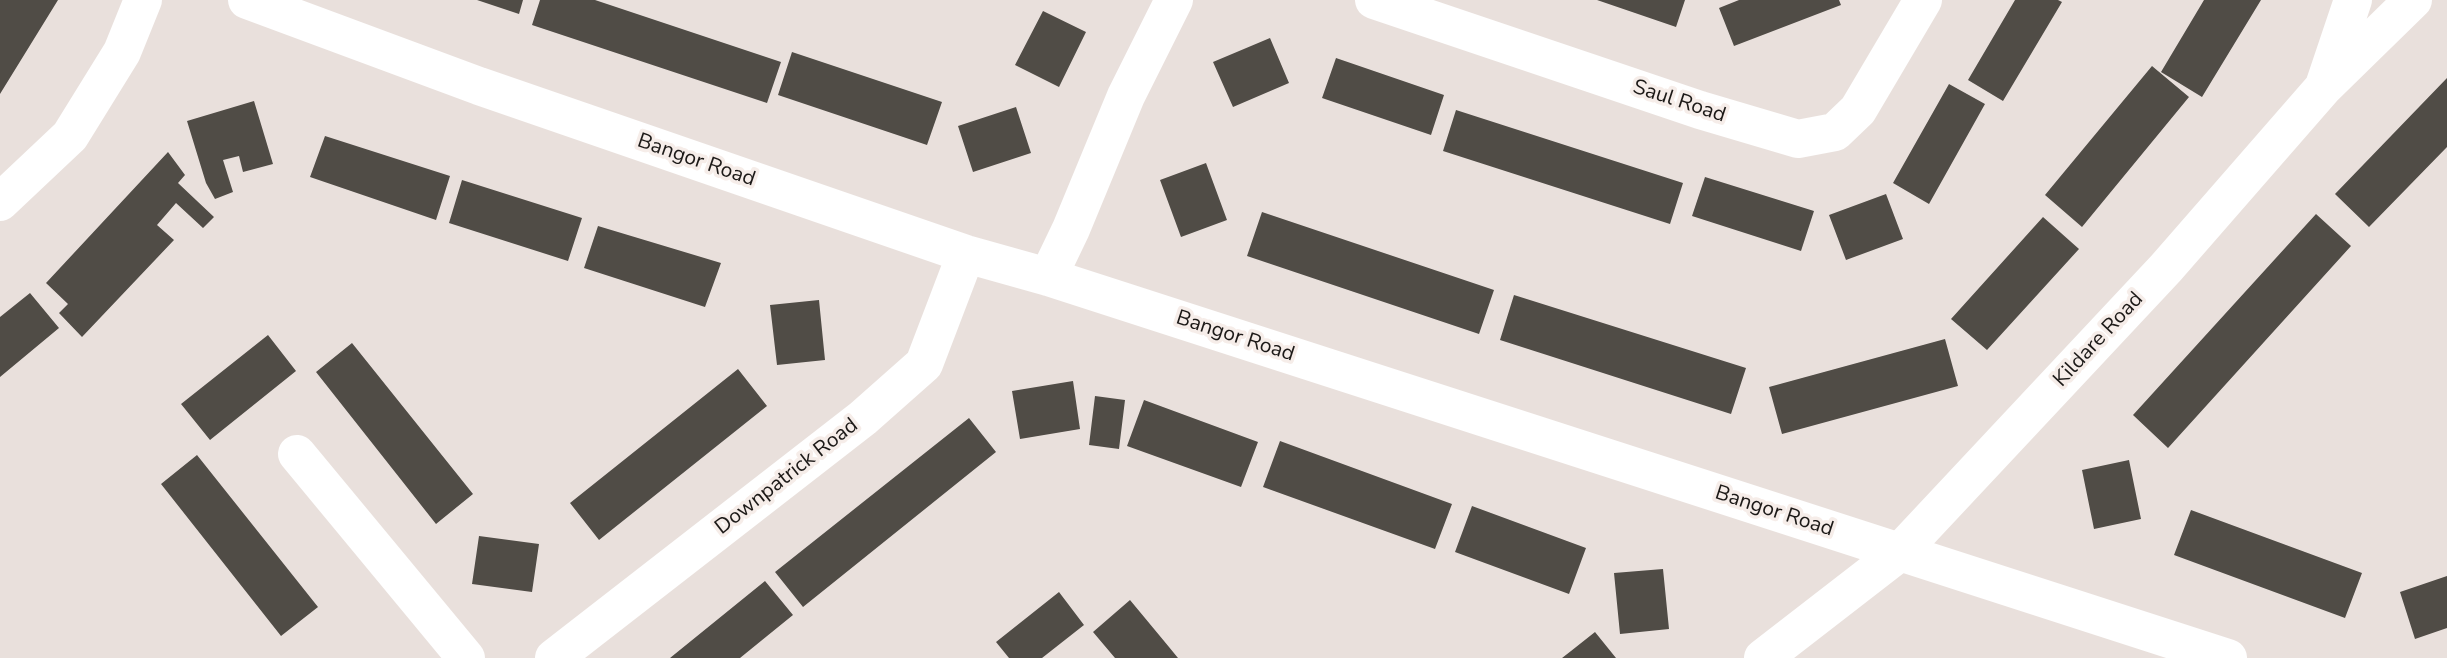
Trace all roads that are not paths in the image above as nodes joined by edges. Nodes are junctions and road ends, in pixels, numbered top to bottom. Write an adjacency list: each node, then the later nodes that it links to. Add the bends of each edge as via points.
1 (143, 0): 9 (street, via 122,52 70,136)
2 (247, 0): 10 (street, Bangor Road, via 479,86)
3 (1174, 0): 11 (street, via 1126,96)
4 (1374, 0): 5 (street, Saul Road, via 1798,139 1835,132 1857,110)
5 (1923, 0)
6 (2353, 0): 8 (street)
7 (2413, 0): 8 (street, Kildare Road)
8 (2323, 88): 13 (street, Kildare Road, via 2166,268)
9 (0, 202)
10 (966, 254): 11 (street, Bangor Road); 15 (street, Downpatrick Road, via 924,364 863,418)
11 (1048, 277): 13 (street, Bangor Road)
12 (297, 454): 14 (street)
13 (1900, 552): 16 (street, Kildare Road); 17 (street, Bangor Road)
14 (466, 658)
15 (554, 658)
16 (1763, 658)
17 (2228, 658)

